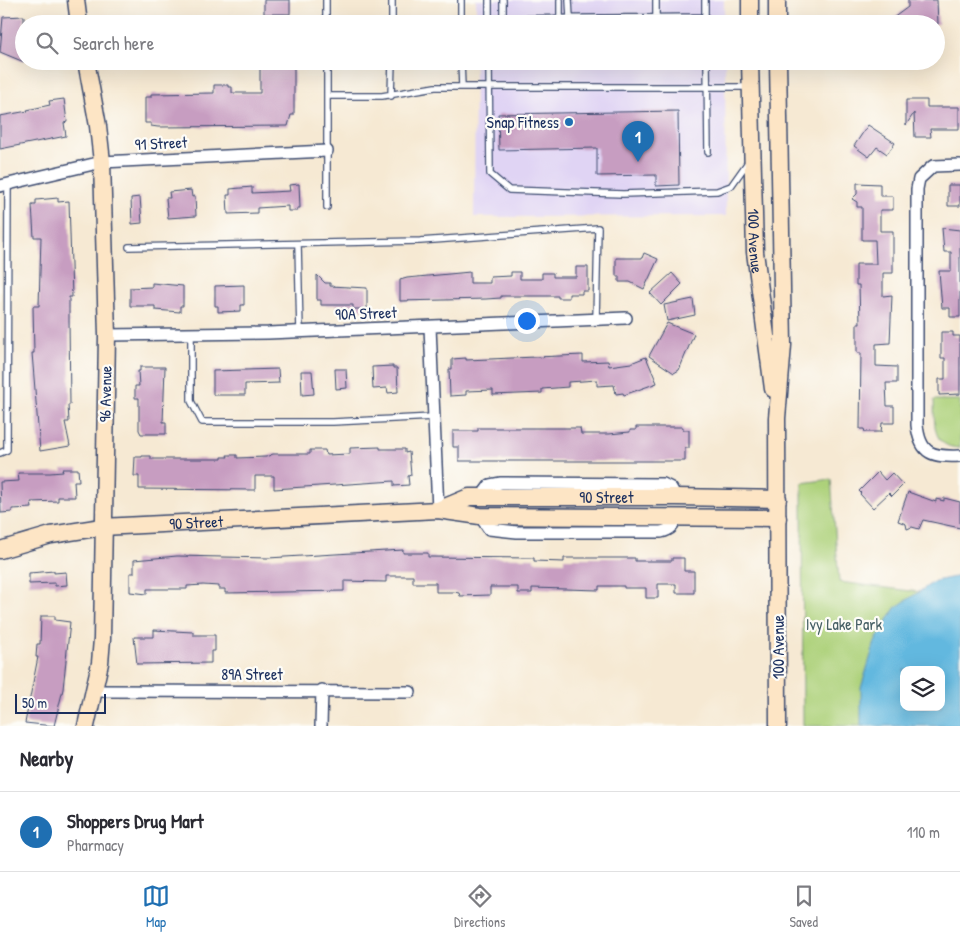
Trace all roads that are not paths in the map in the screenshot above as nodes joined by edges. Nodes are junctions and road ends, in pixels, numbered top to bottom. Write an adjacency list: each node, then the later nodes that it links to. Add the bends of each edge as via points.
1 (76, 0): 13 (street)
2 (326, 0): 14 (lane)
3 (392, 0): 15 (lane)
4 (461, 0): 16 (lane)
5 (489, 0): 17 (lane)
6 (503, 0): 18 (lane)
7 (560, 0): 19 (lane)
8 (569, 0): 20 (lane)
9 (656, 0): 21 (lane)
10 (705, 0): 22 (lane)
11 (750, 0): 23 (street)
12 (777, 0): 24 (street)
13 (78, 15)
14 (326, 15)
15 (392, 15)
16 (461, 15)
17 (489, 15)
18 (503, 15)
19 (560, 15)
20 (570, 15)
21 (656, 15)
22 (705, 15)
23 (750, 15)
24 (777, 15)
25 (88, 70): 42 (street, 96 Avenue)
26 (327, 70): 37 (lane)
27 (392, 70): 38 (lane)
28 (461, 70): 33 (lane)
29 (489, 70): 34 (lane)
30 (707, 70): 35 (lane)
31 (750, 70): 36 (street, 100 Avenue)
32 (778, 70): 55 (street, 100 Avenue, via 783,345)
33 (462, 87): 34 (lane); 38 (lane, via 425,88)
34 (489, 87): 35 (lane); 41 (lane, via 490,174 509,190 623,194 717,191 731,186)
35 (708, 87): 36 (lane); 40 (lane)
36 (750, 87): 41 (street, 100 Avenue)
37 (327, 96): 38 (lane); 39 (lane)
38 (392, 96)
39 (327, 150): 42 (street, 91 Street); 45 (lane)
40 (708, 152)
41 (752, 156): 55 (street, 100 Avenue, via 756,252)
42 (102, 162): 44 (street, 91 Street); 53 (street, 96 Avenue)
43 (960, 166): 57 (street, via 933,166 919,179 917,189 919,439 928,452)
44 (4, 185): 56 (lane, via 7,450)
45 (327, 207)
46 (298, 244): 47 (lane); 49 (lane, via 420,242 598,228); 51 (lane)
47 (129, 247)
48 (626, 318): 49 (street, 90A Street)
49 (596, 320): 50 (street, 90A Street)
50 (430, 327): 51 (street, 90A Street); 54 (street)
51 (300, 332): 52 (street, 90A Street)
52 (191, 334): 53 (street, 90A Street); 54 (lane, via 191,401 202,422 333,422)
53 (107, 335): 65 (street, 96 Avenue)
54 (434, 417): 61 (street)
55 (777, 418): 60 (street, 100 Avenue)
56 (0, 452)
57 (960, 456)
58 (481, 497): 59 (street, 90 Street); 61 (street, 90 Street, via 469,497); 62 (lane)
59 (676, 497): 60 (street, 90 Street); 63 (lane)
60 (778, 499): 64 (street, 100 Avenue)
61 (438, 510): 62 (street, 90 Street); 65 (street, 90 Street)
62 (480, 516): 63 (street, 90 Street)
63 (677, 516): 64 (street, 90 Street)
64 (778, 518): 72 (street, 100 Avenue)
65 (102, 527): 66 (street, 90 Street, via 51,535); 68 (street, 96 Avenue, via 102,639)
66 (0, 550)
67 (322, 690): 68 (street, 89A Street); 69 (street, 89A Street); 71 (street)
68 (95, 691): 70 (street, 96 Avenue)
69 (410, 692)
70 (86, 726)
71 (321, 726)
72 (778, 726)

